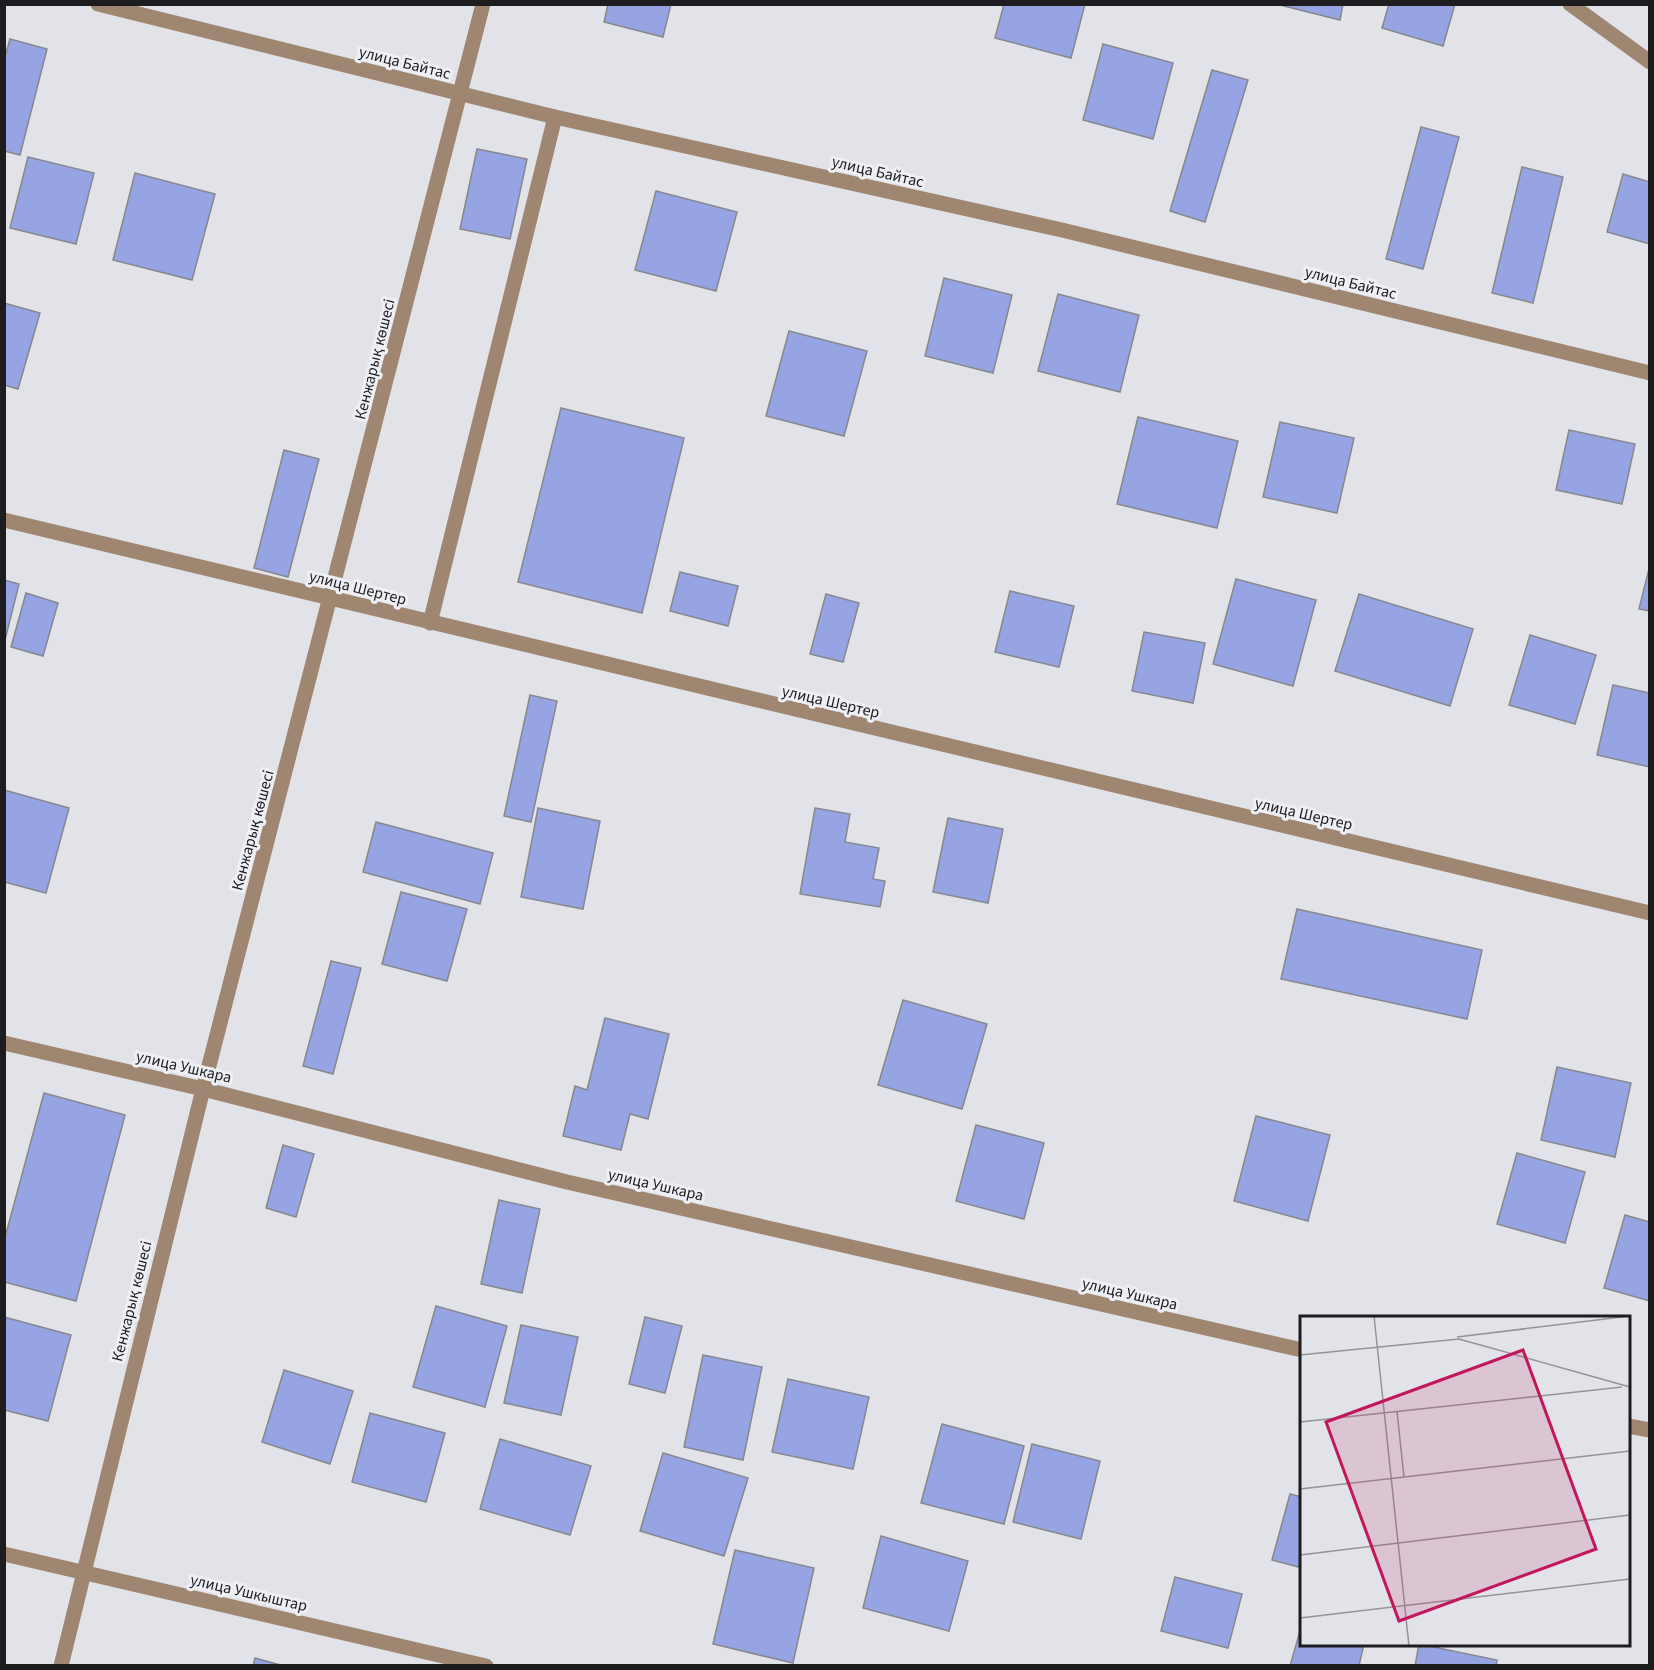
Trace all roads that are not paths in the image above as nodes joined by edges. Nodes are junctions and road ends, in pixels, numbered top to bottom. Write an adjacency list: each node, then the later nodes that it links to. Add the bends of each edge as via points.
1 (98, 4): 5 (street, улица Байтас)
2 (483, 4): 5 (street, Кенжарық көшесі)
3 (1570, 4): 4 (street)
4 (1650, 62)
5 (460, 94): 6 (street, улица Байтас); 9 (street, Кенжарық көшесі)
6 (555, 117): 7 (street, улица Байтас, via 1062,230); 10 (street)
7 (1650, 373)
8 (4, 520): 9 (street, улица Шертер)
9 (331, 599): 10 (street, улица Шертер); 13 (street, Кенжарық көшесі)
10 (430, 623): 11 (street, улица Шертер)
11 (1650, 913)
12 (4, 1042): 13 (street, улица Ушкара)
13 (203, 1089): 14 (street, улица Ушкара, via 567,1182); 18 (street, Кенжарық көшесі)
14 (1300, 1350)
15 (1630, 1426): 16 (street)
16 (1650, 1430)
17 (4, 1554): 18 (street, улица Ушкыштар)
18 (82, 1572): 19 (street, Кенжарық көшесі); 20 (street, улица Ушкыштар)
19 (61, 1665)
20 (486, 1665)

